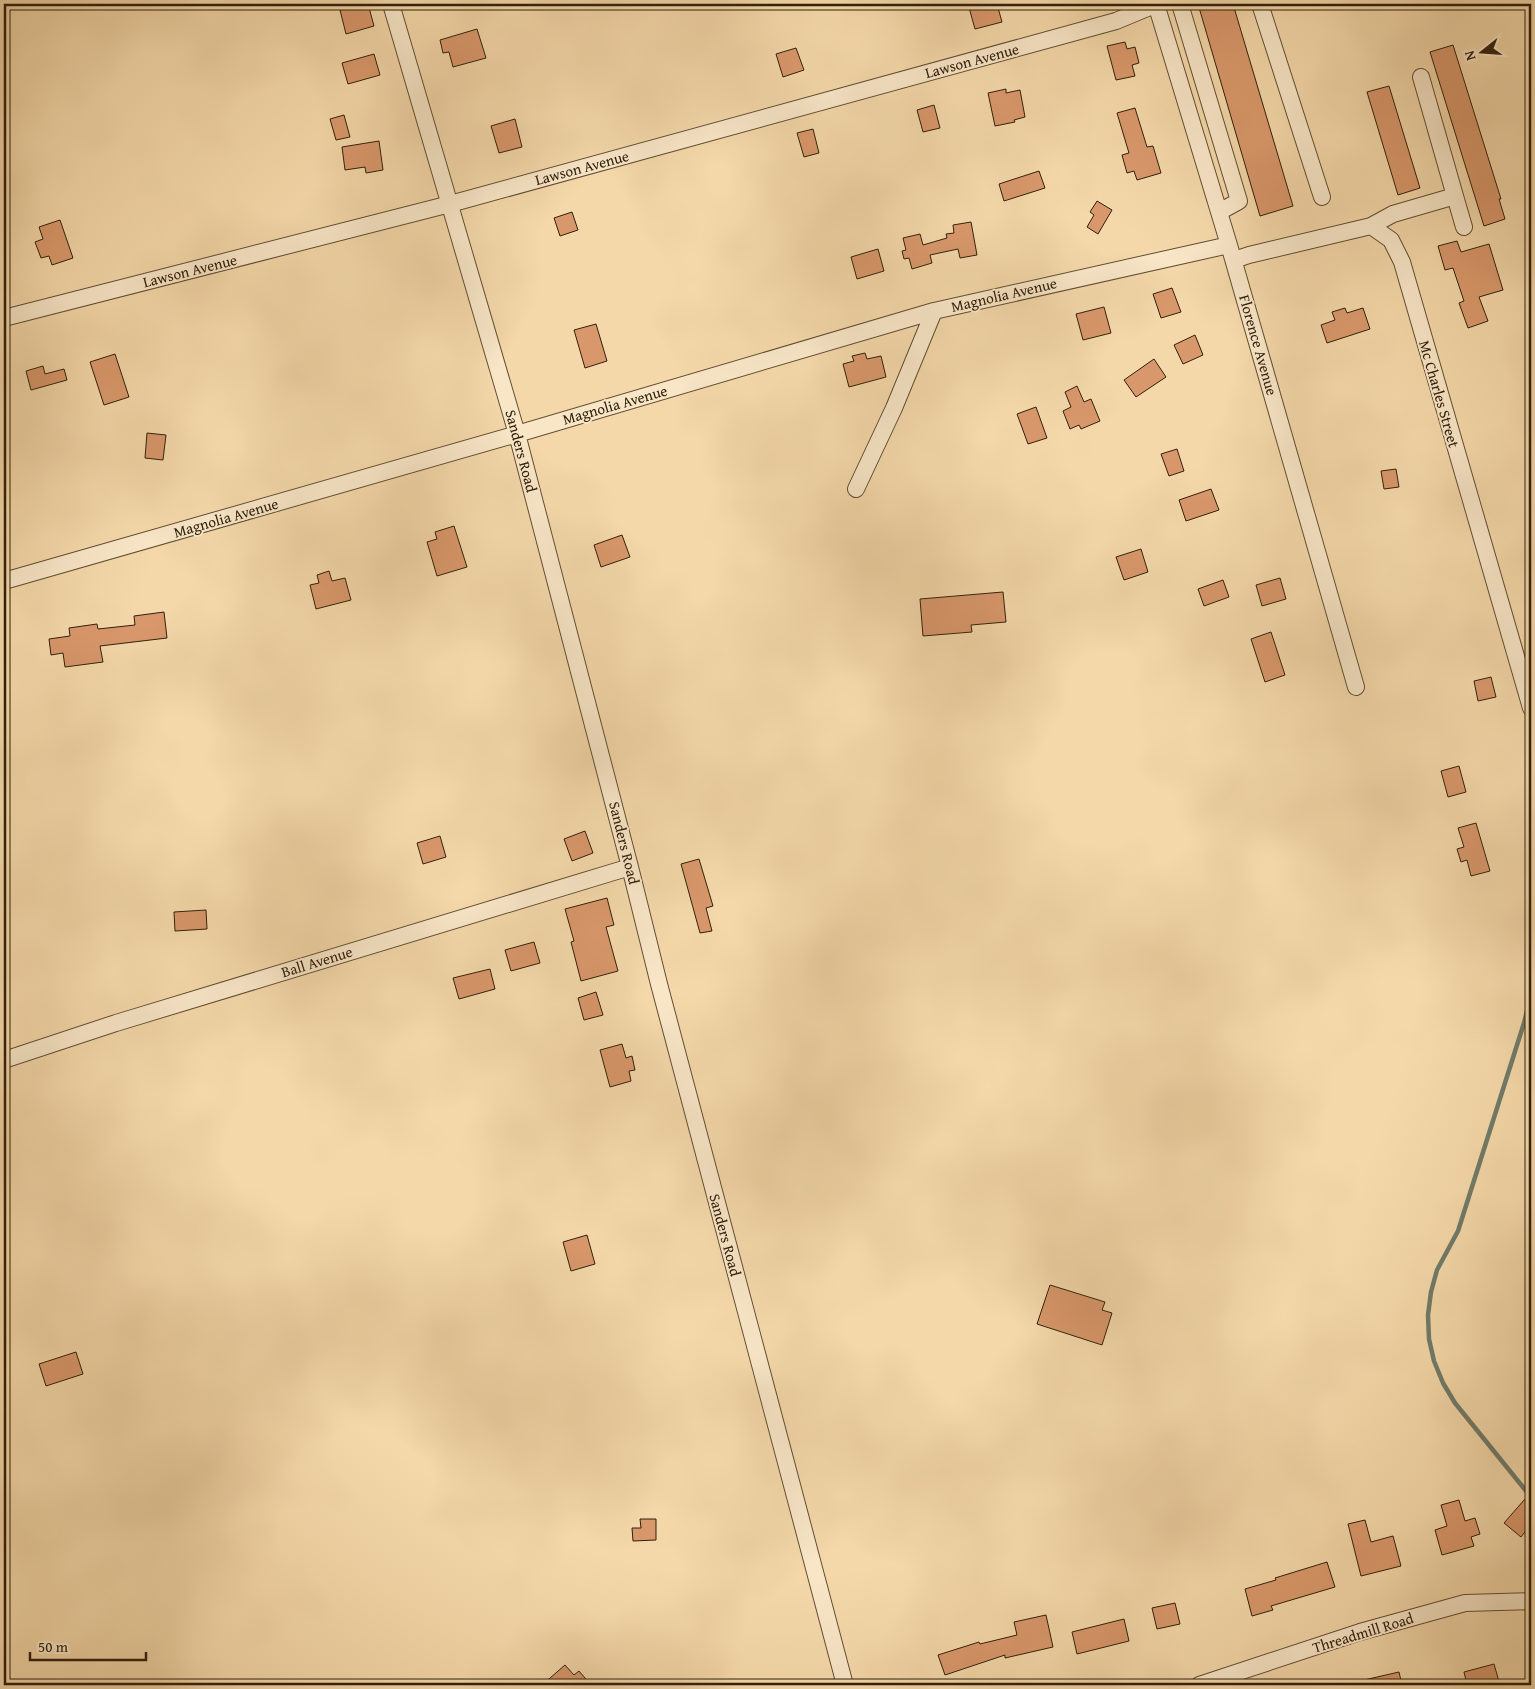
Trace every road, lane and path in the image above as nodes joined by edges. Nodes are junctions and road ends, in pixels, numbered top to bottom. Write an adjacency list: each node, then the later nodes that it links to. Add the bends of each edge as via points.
1 (391, 4): 12 (street, Sanders Road)
2 (1157, 4): 6 (street, Florence Avenue); 12 (street, Lawson Avenue, via 1116,21)
3 (1180, 4): 5 (street)
4 (1260, 4): 11 (street)
5 (1191, 40): 6 (street); 8 (street)
6 (1169, 46): 9 (street, Florence Avenue)
7 (1421, 77): 10 (street)
8 (1216, 123): 9 (street); 13 (street, via 1239,201)
9 (1194, 130): 13 (street, Florence Avenue)
10 (1455, 196): 14 (street, via 1393,214); 15 (street)
11 (1322, 197)
12 (450, 204): 18 (street, Lawson Avenue); 19 (street, Sanders Road)
13 (1219, 212): 16 (street, Florence Avenue)
14 (1371, 226): 16 (street, via 1249,255); 23 (street, Mc Charles Street, via 1391,240 1402,262)
15 (1464, 227)
16 (1231, 252): 17 (street, Magnolia Avenue); 22 (street, Florence Avenue)
17 (934, 311): 19 (street, Magnolia Avenue); 20 (street)
18 (4, 318)
19 (517, 434): 21 (street, Magnolia Avenue); 24 (street, Sanders Road)
20 (856, 489)
21 (4, 581)
22 (1356, 687)
23 (1531, 708)
24 (630, 867): 25 (street, Ball Avenue); 27 (street, Sanders Road, via 658,984)
25 (4, 1060)
26 (1531, 1601): 28 (street, Threadmill Road, via 1465,1603 1360,1632)
27 (845, 1685)
28 (1199, 1685)

